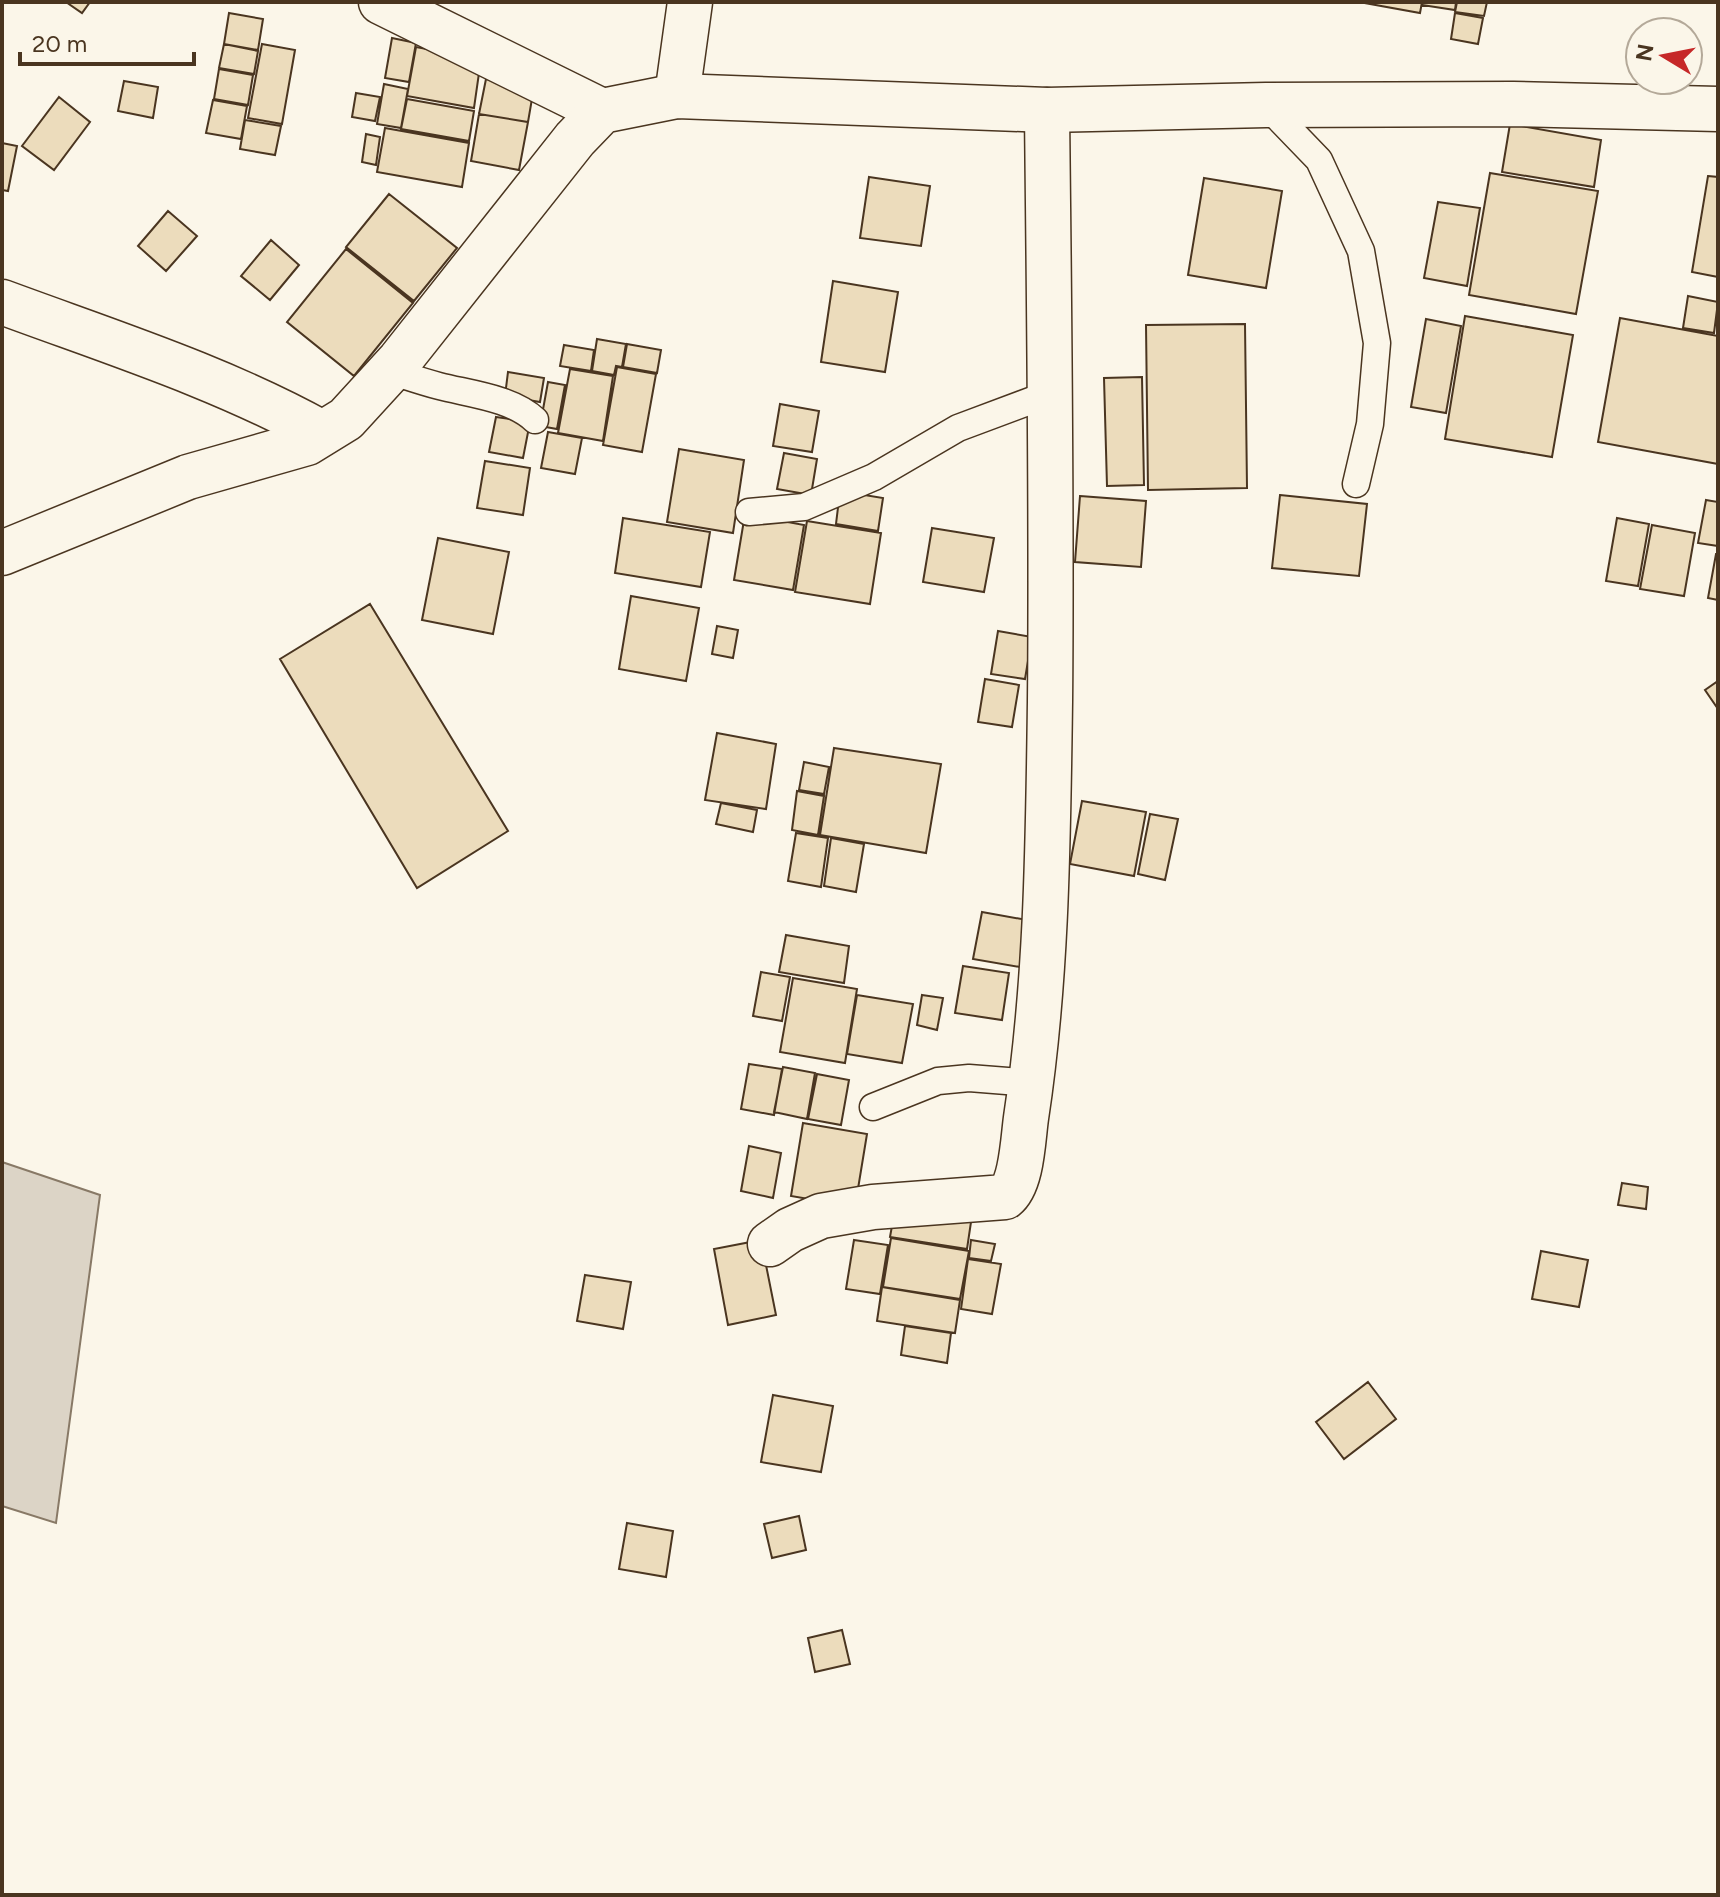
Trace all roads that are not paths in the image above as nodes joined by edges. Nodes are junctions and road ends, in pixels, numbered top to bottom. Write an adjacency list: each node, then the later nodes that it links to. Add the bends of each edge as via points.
1 (381, 2): 7 (street)
2 (690, 2): 3 (street)
3 (677, 96): 6 (street); 7 (street)
4 (1266, 105): 5 (street); 6 (street); 13 (lane, via 1319,160 1361,251 1377,343 1370,424)
5 (1718, 109)
6 (1047, 110): 10 (street)
7 (602, 111): 9 (street)
8 (2, 302): 12 (street, via 218,383)
9 (390, 371): 11 (lane, via 470,392 527,412); 12 (street, via 346,419)
10 (1049, 394): 14 (lane, via 958,428 874,477 804,507); 16 (street, via 1048,880)
11 (535, 420)
12 (322, 433): 15 (street, via 307,443 188,477)
13 (1356, 484)
14 (749, 512)
15 (2, 553)
16 (1032, 1083): 17 (lane, via 938,1081); 18 (street, via 1013,1191 1005,1197 821,1216)
17 (873, 1107)
18 (770, 1244)

